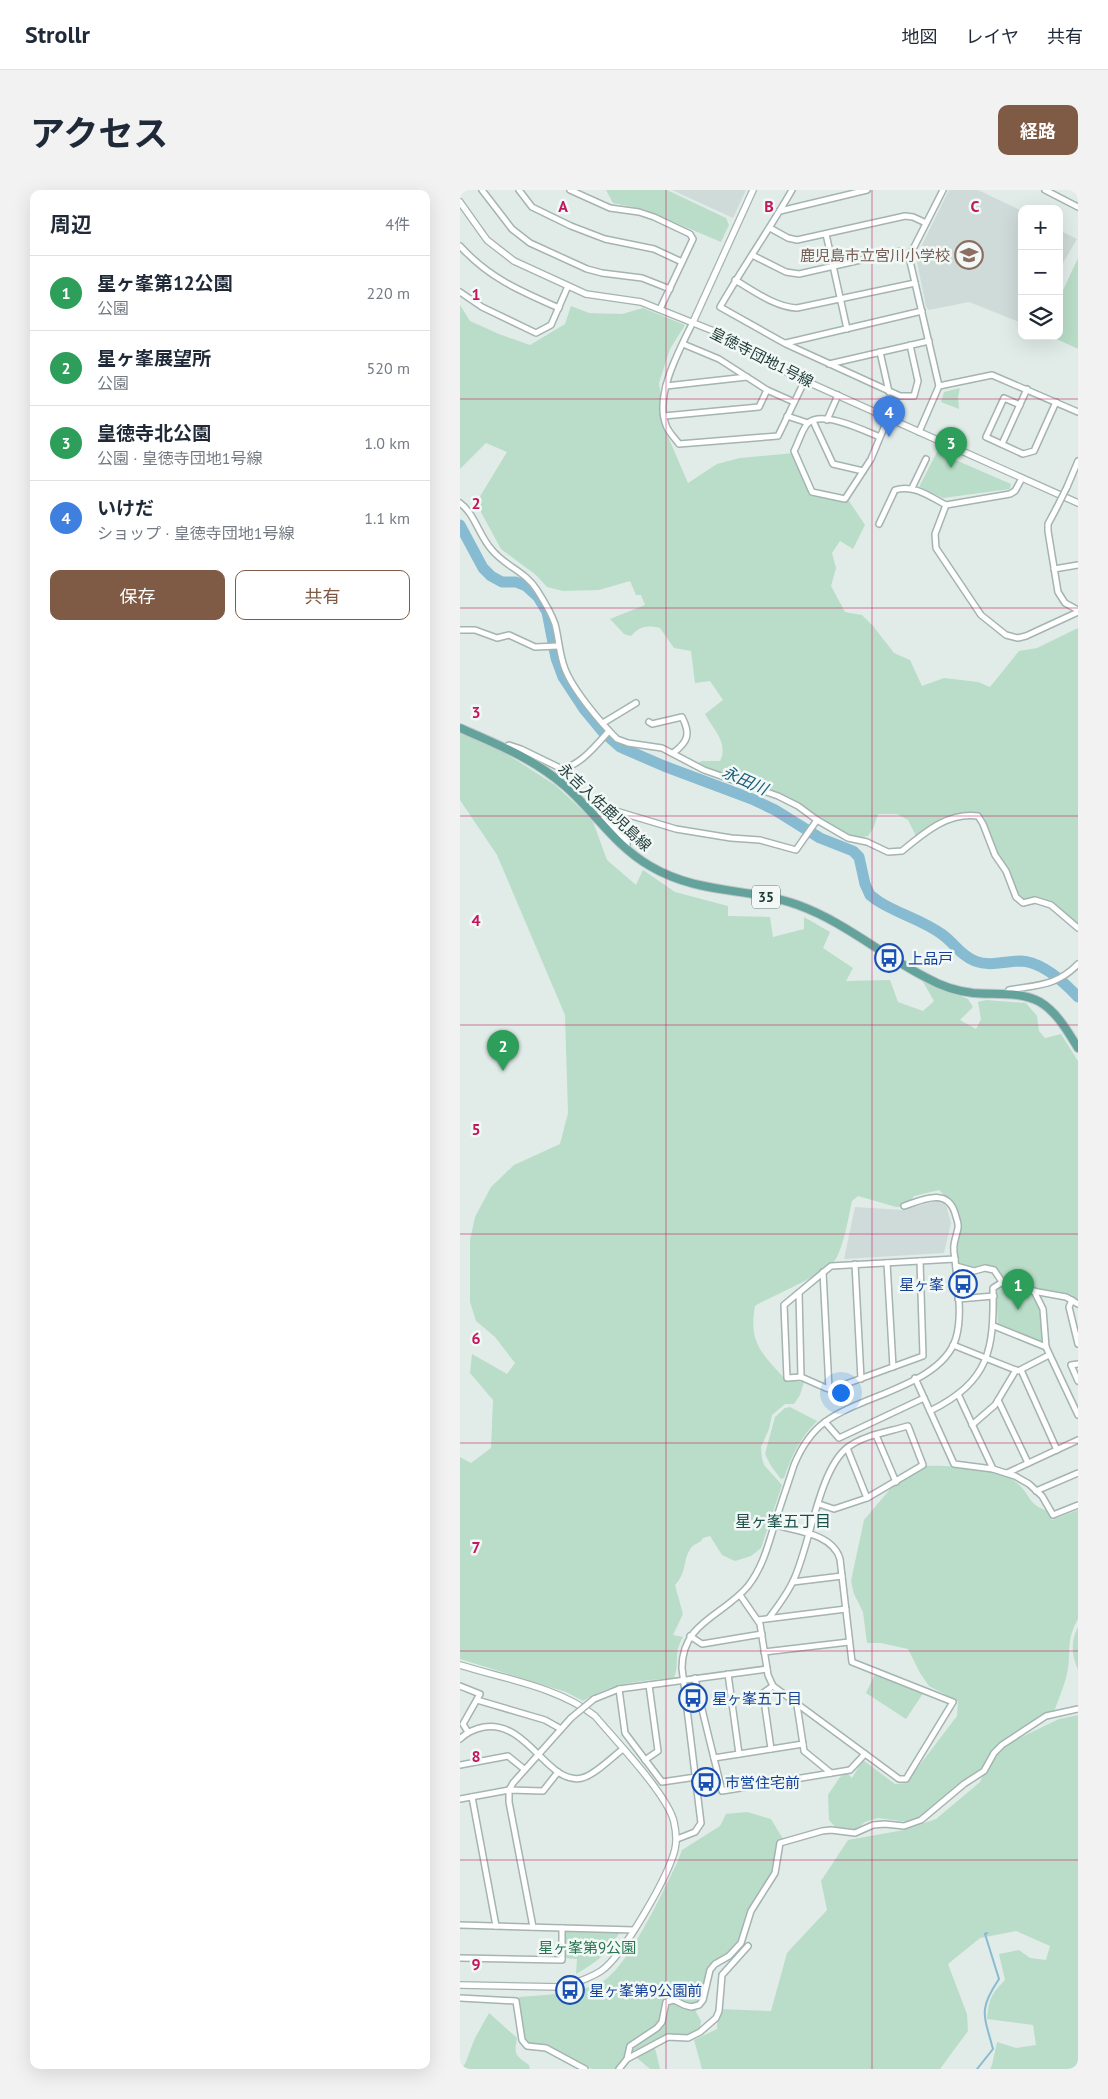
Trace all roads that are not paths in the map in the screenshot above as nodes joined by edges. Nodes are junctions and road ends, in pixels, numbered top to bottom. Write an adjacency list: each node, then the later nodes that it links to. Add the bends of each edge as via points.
1 (482, 190): 24 (street, via 512,229 530,243 602,274 642,278)
2 (519, 190): 19 (street, via 532,207 571,226 605,240 644,246)
3 (570, 190): 9 (street)
4 (753, 190): 30 (street)
5 (792, 190): 12 (street)
6 (867, 190): 12 (street)
7 (942, 190): 13 (street)
8 (1045, 190): 11 (street)
9 (583, 193): 19 (street, via 610,208 639,212 690,234 693,238)
10 (460, 202): 23 (street, 皇徳寺団地1号線, via 478,229 498,250)
11 (1078, 207)
12 (780, 210): 14 (street)
13 (926, 223): 15 (street, via 905,216); 18 (street)
14 (770, 228): 15 (street, via 792,240); 17 (street)
15 (826, 234): 20 (street)
16 (460, 246): 27 (street, via 486,272)
17 (752, 255): 20 (street, via 786,272 808,273); 21 (street)
18 (910, 255): 20 (street, via 900,251); 22 (street)
19 (682, 262): 24 (street)
20 (833, 267): 26 (street)
21 (735, 280): 26 (street, via 788,308); 34 (street, via 720,307)
22 (915, 283): 26 (street); 29 (street)
23 (568, 286): 27 (street); 28 (street, 皇徳寺団地1号線, via 586,294)
24 (670, 289): 28 (street)
25 (460, 292): 27 (street, via 482,307 536,332 552,325)
26 (840, 299): 31 (street)
27 (559, 308)
28 (660, 309): 30 (street, 皇徳寺団地1号線)
29 (922, 311): 31 (street); 32 (street)
30 (693, 322): 33 (street); 39 (street, 皇徳寺団地1号線, via 734,340)
31 (847, 329): 34 (street)
32 (929, 341): 35 (street); 41 (street)
33 (683, 344): 38 (street); 40 (street)
34 (786, 344): 37 (street)
35 (910, 345): 36 (street); 44 (street, via 918,381 915,394 910,397)
36 (880, 352): 37 (street); 44 (street)
37 (829, 364): 44 (street)
38 (747, 377): 40 (street); 43 (street)
39 (805, 380): 45 (street, 皇徳寺団地1号線); 46 (street)
40 (666, 386): 50 (street)
41 (939, 386): 42 (street, via 992,375); 55 (street)
42 (1027, 389): 47 (street); 48 (street)
43 (767, 390): 46 (street); 50 (street, via 759,407)
44 (889, 392)
45 (838, 395): 52 (street, 皇徳寺団地1号線); 53 (street)
46 (794, 402): 51 (street)
47 (1056, 402): 49 (street); 57 (street, via 1034,451 1023,454)
48 (1020, 405): 57 (street); 57 (street, via 1004,398 986,437)
49 (1078, 412)
50 (664, 416): 51 (street, via 666,426 679,444 778,436)
51 (787, 416): 54 (street)
52 (889, 418): 55 (street, 皇徳寺団地1号線); 56 (street)
53 (826, 420): 54 (street); 56 (street, via 842,422)
54 (810, 422): 60 (street, via 832,464); 60 (street, via 794,451 812,492 845,499)
55 (919, 432): 62 (street, 皇徳寺団地1号線)
56 (880, 437): 60 (street)
57 (1002, 444)
58 (926, 459): 63 (street)
59 (1078, 461): 61 (street)
60 (863, 471)
61 (1076, 472): 69 (street, bridge, via 1048,524)
62 (1022, 478): 65 (street, 皇徳寺団地1号線); 66 (street, via 1010,494)
63 (912, 488): 66 (street); 67 (street, via 895,490)
64 (460, 503): 72 (street, via 467,508 491,550 536,588 554,623)
65 (1078, 503)
66 (946, 504): 70 (street, via 935,534 936,548 981,615 1006,635 1018,638)
67 (879, 524)
68 (1078, 565): 69 (street)
69 (1054, 569): 70 (street, via 1060,596)
70 (1078, 611)
71 (460, 630): 72 (street, via 475,630 497,638 509,635 531,647)
72 (556, 647): 75 (street, via 571,681)
73 (636, 703): 75 (street)
74 (649, 722): 79 (street, via 682,717 688,730 686,740)
75 (603, 723): 77 (street)
76 (460, 728): 78 (main road, 永吉入佐鹿児島線 / 35)
77 (608, 732): 78 (street, via 590,753 564,768 521,749 509,745); 79 (street, via 624,742)
78 (505, 748): 81 (main road, 永吉入佐鹿児島線 / 35, via 546,770)
79 (673, 753): 80 (street, via 704,770 778,796)
80 (817, 821): 81 (street, via 796,850 760,840 676,829 600,809 627,842); 82 (street, via 842,836 894,852 902,851 944,820 978,816 1016,897 1022,903 1035,900 1051,905)
81 (627, 851): 84 (main road, 永吉入佐鹿児島線 / 35, via 655,870 685,883 777,899 813,911 947,988)
82 (1078, 928)
83 (1078, 964): 84 (street, via 1050,984 1009,990)
84 (1006, 994): 85 (main road, 永吉入佐鹿児島線 / 35, via 1041,1003 1056,1016)
85 (1078, 1048)
86 (904, 1206): 87 (street, via 934,1196 953,1206 958,1225 953,1243)
87 (955, 1259): 88 (street); 91 (street)
88 (920, 1261): 89 (street); 107 (street, via 924,1353 920,1358)
89 (887, 1263): 90 (street); 107 (street)
90 (855, 1264): 92 (street, via 831,1266); 110 (street)
91 (956, 1266): 93 (street, via 990,1269); 97 (street)
92 (823, 1272): 95 (street); 113 (street)
93 (1002, 1283): 94 (street); 96 (street, via 993,1288)
94 (1034, 1291): 98 (street); 103 (street, via 1043,1309)
95 (799, 1293): 109 (street); 109 (street, via 784,1305 787,1378)
96 (994, 1296): 97 (street); 100 (street)
97 (958, 1299): 102 (street, via 959,1319)
98 (1072, 1300): 99 (street); 101 (street, via 1069,1307)
99 (1078, 1304)
100 (994, 1326): 103 (street); 105 (street)
101 (1078, 1341)
102 (953, 1346): 105 (street); 111 (street, via 939,1365)
103 (1046, 1347): 104 (street)
104 (1049, 1355): 108 (street); 118 (street)
105 (986, 1358): 108 (street); 114 (street, via 981,1369)
106 (1078, 1364): 112 (street, via 1071,1365)
107 (893, 1367): 110 (street)
108 (1018, 1370): 116 (street); 124 (street)
109 (801, 1377): 113 (street)
110 (861, 1378): 113 (street)
111 (915, 1378): 115 (street); 119 (street)
112 (1078, 1381)
113 (829, 1389)
114 (958, 1394): 117 (street); 120 (street)
115 (924, 1398): 117 (street); 119 (street, via 839,1438)
116 (998, 1400): 120 (street); 125 (street)
117 (930, 1411): 126 (street, via 954,1464)
118 (1078, 1415)
119 (826, 1422): 134 (street, via 807,1439 799,1452)
120 (972, 1425): 126 (street)
121 (876, 1435): 123 (street); 129 (street); 129 (street, via 908,1426 923,1465)
122 (1078, 1440): 124 (street)
123 (847, 1448): 131 (street); 132 (street, via 833,1463)
124 (1057, 1450): 125 (street)
125 (1028, 1464): 128 (street)
126 (993, 1469): 128 (street)
127 (1078, 1472): 130 (street)
128 (1007, 1473): 130 (street, via 1022,1479)
129 (896, 1482): 131 (street)
130 (1036, 1491): 133 (street, via 1054,1515)
131 (867, 1498): 132 (street, via 834,1510)
132 (819, 1504): 135 (street)
133 (1078, 1505)
134 (775, 1525): 135 (street); 138 (street, via 761,1566)
135 (809, 1535): 136 (street, via 835,1548); 137 (street)
136 (842, 1576): 137 (street); 139 (street)
137 (793, 1582): 140 (street)
138 (740, 1594): 141 (street); 143 (street)
139 (846, 1609): 140 (street); 144 (street)
140 (770, 1618): 141 (street)
141 (758, 1620): 142 (street)
142 (762, 1634): 143 (street, via 702,1644); 145 (street)
143 (690, 1636): 150 (street, via 682,1656)
144 (850, 1642): 145 (street); 166 (street, via 852,1662 953,1702 906,1779 899,1779)
145 (764, 1652): 147 (street)
146 (460, 1665): 162 (street, via 568,1699 595,1716)
147 (767, 1669): 148 (street); 153 (street)
148 (728, 1674): 149 (street); 165 (street)
149 (695, 1678): 150 (street); 167 (street)
150 (683, 1680): 151 (street); 173 (street)
151 (649, 1685): 154 (street); 168 (street, via 658,1751)
152 (460, 1686): 155 (street, via 480,1694)
153 (773, 1686): 156 (street); 163 (street, via 763,1693)
154 (619, 1689): 158 (street, bridge, via 594,1699); 168 (street, via 624,1733)
155 (477, 1700): 158 (street, via 545,1720); 159 (street, via 463,1724)
156 (797, 1705): 161 (street); 166 (street)
157 (1078, 1709): 187 (street, via 1046,1716 1002,1745 984,1771 921,1820 904,1826 873,1826 855,1833 822,1831 780,1843 775,1873 751,1911 741,1942 710,1970 704,2000 691,2006 674,2000 666,2002 658,2028 630,2046)
158 (561, 1729): 164 (street)
159 (468, 1732): 160 (street); 164 (street, via 487,1727 502,1728 515,1734)
160 (460, 1739)
161 (803, 1744): 163 (street); 172 (street, via 806,1754)
162 (622, 1749): 171 (street, via 588,1776 576,1779); 177 (street, via 667,1806)
163 (771, 1749): 165 (street)
164 (538, 1754): 170 (street); 171 (street)
165 (739, 1754): 167 (street)
166 (865, 1754): 172 (street, via 852,1769)
167 (714, 1758): 172 (street, via 722,1791)
168 (645, 1760): 173 (street, via 662,1782)
169 (460, 1765): 170 (street, via 508,1756)
170 (524, 1770): 174 (street)
171 (558, 1772): 174 (street, via 543,1791)
172 (831, 1773)
173 (696, 1777): 177 (street, via 701,1823 696,1832)
174 (509, 1790): 175 (street); 180 (street)
175 (472, 1797): 176 (street); 179 (street)
176 (460, 1799)
177 (677, 1839): 182 (street, via 669,1866)
178 (460, 1923): 179 (street)
179 (496, 1926): 180 (street)
180 (533, 1928): 181 (street)
181 (562, 1928): 182 (street); 184 (street, via 562,1960)
182 (634, 1930): 185 (street, via 609,1964 576,1983 533,1988)
183 (748, 1946): 187 (street, via 722,1975 716,2018 688,2038 668,2037)
184 (460, 1958)
185 (460, 1986)
186 (460, 1998): 188 (street, via 516,2001 522,2040 527,2046 546,2048)
187 (626, 2059): 189 (street)
188 (585, 2069)
189 (619, 2069)

